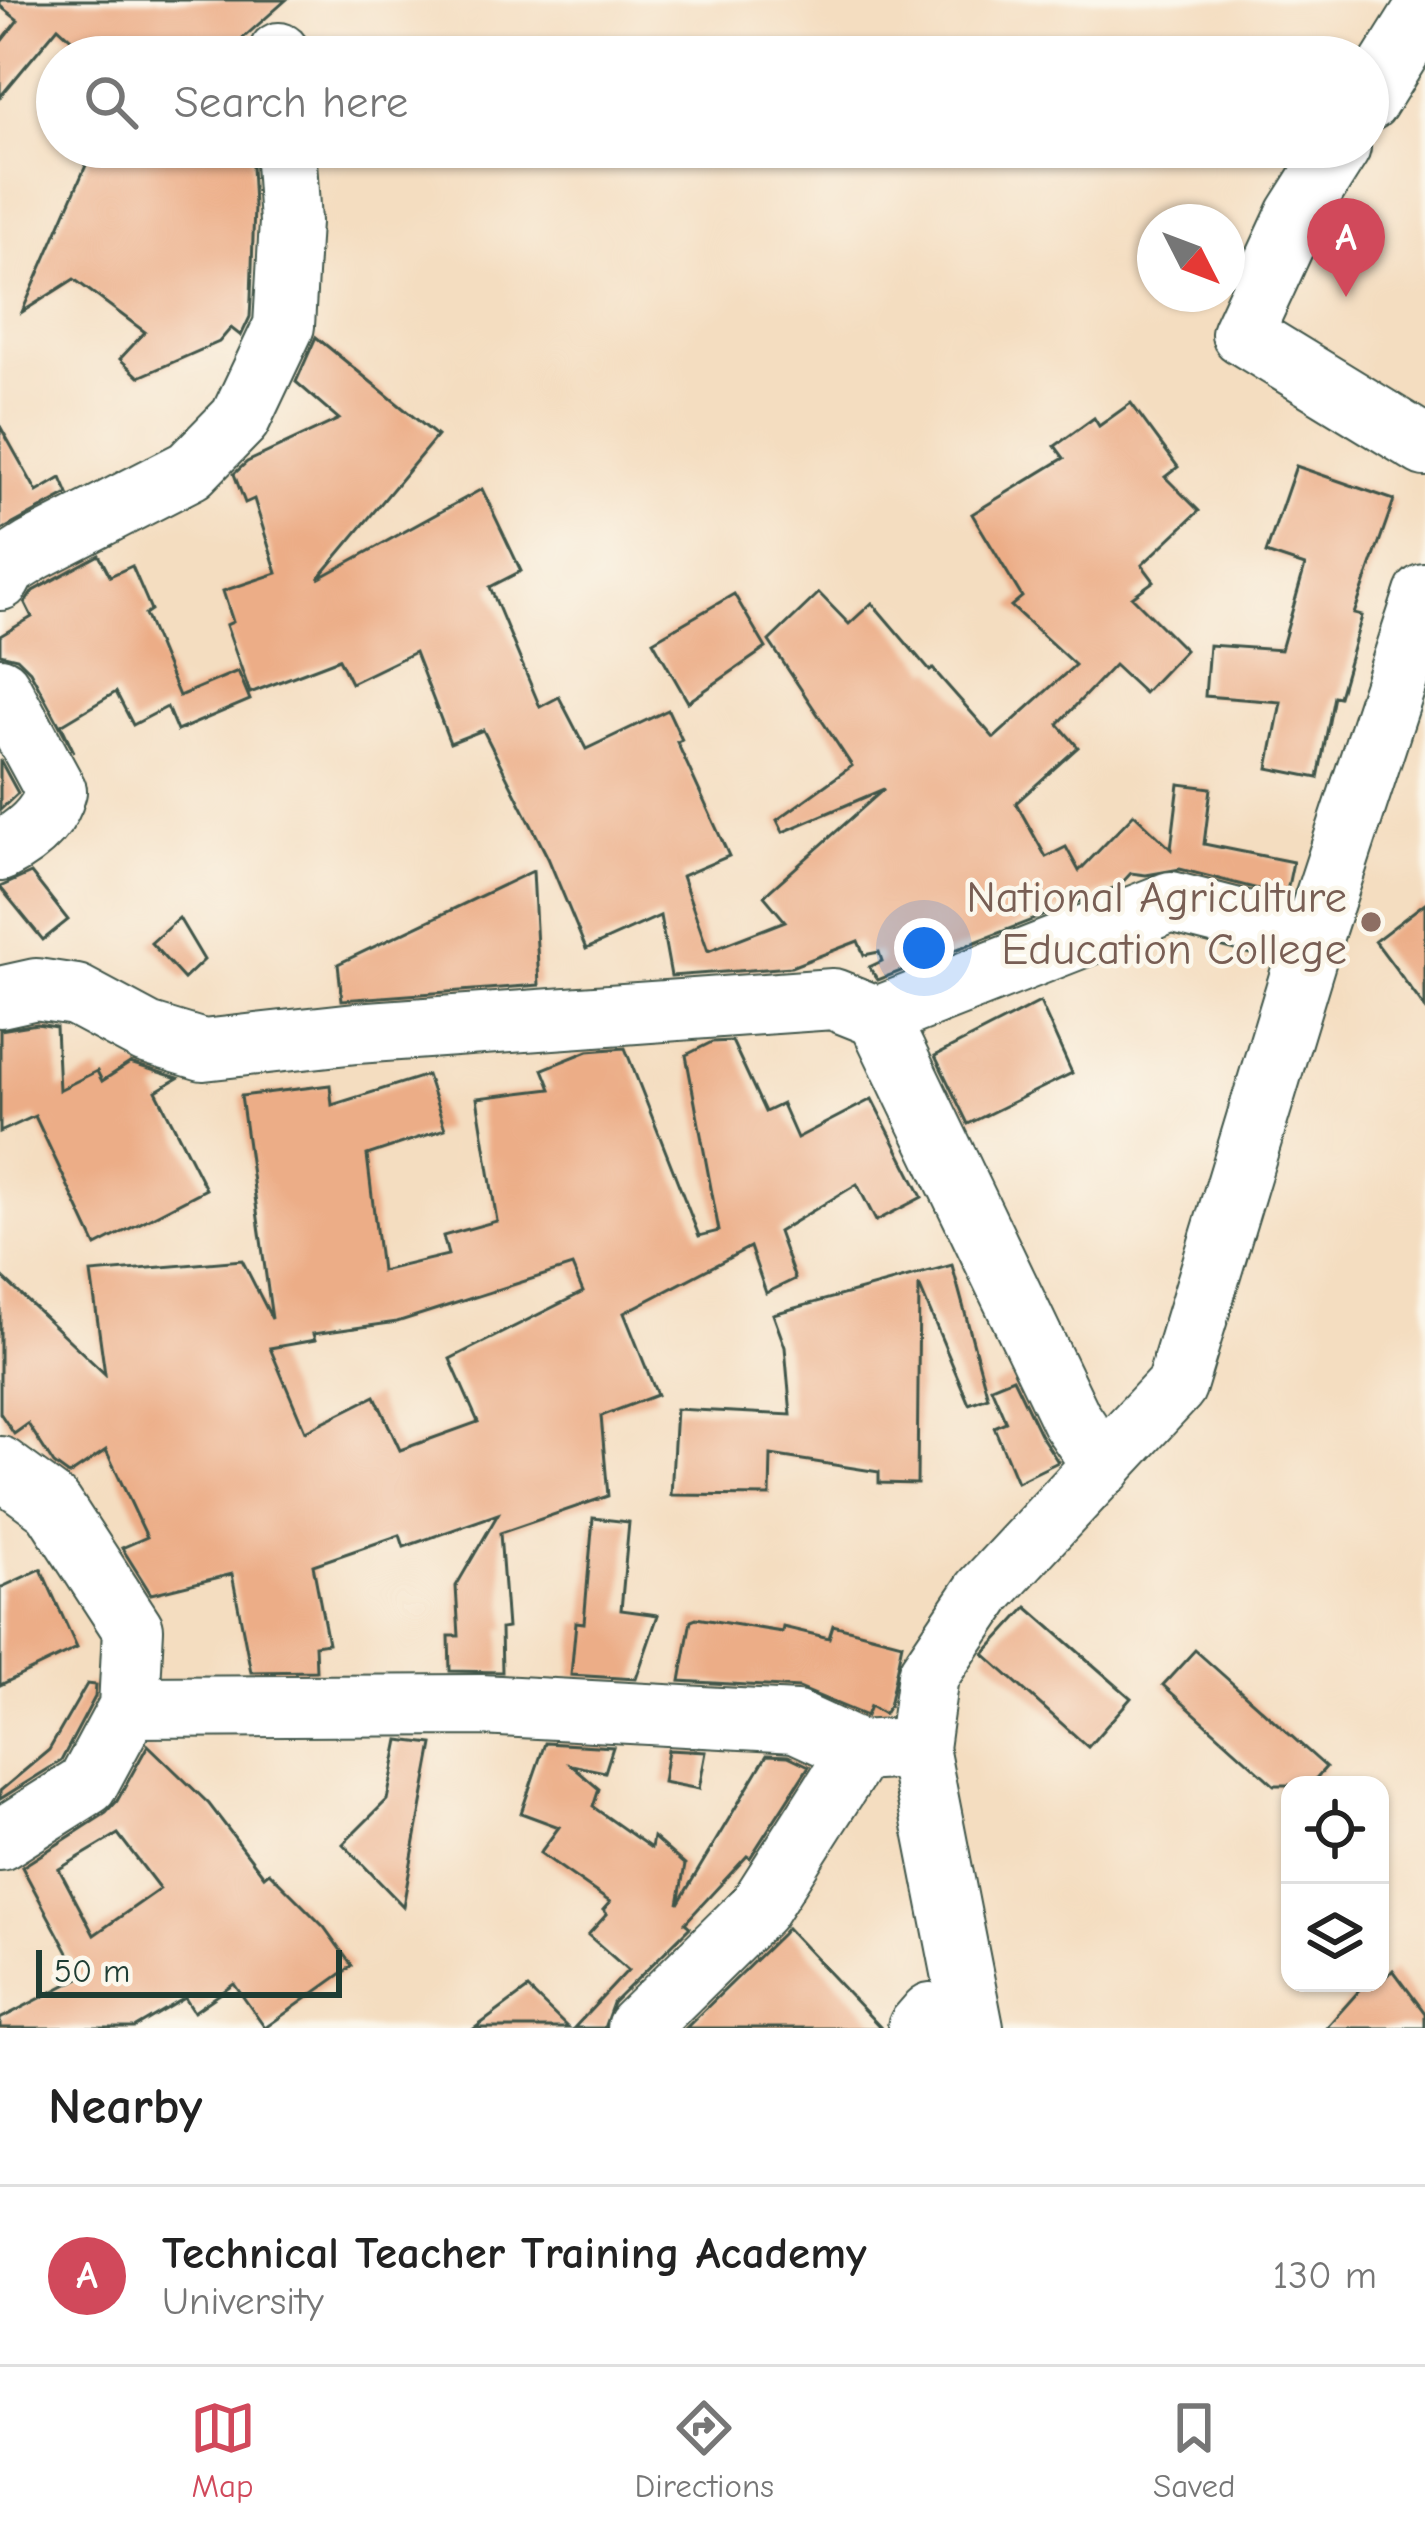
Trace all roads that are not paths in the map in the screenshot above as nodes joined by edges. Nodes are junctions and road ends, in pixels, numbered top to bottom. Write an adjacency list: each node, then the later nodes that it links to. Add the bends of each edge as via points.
1 (1425, 10): 2 (street)
2 (1389, 67)
3 (286, 168): 6 (street, via 284,326 240,419 190,470 34,550)
4 (1327, 168): 5 (street, via 1242,334)
5 (1425, 446)
6 (0, 580)
7 (1425, 594): 10 (street)
8 (0, 688): 9 (street, via 56,791 39,823)
9 (0, 851)
10 (1312, 938): 12 (street, via 1171,902); 14 (street, via 1176,1386)
11 (0, 997): 12 (street, via 36,989 76,995 147,1033 203,1050 833,999)
12 (878, 1017): 14 (street, via 1071,1419)
13 (0, 1466): 15 (street, via 53,1507 133,1629)
14 (1103, 1466): 16 (street, via 984,1592 928,1675)
15 (129, 1707): 17 (street, via 481,1705 796,1722); 18 (street, via 87,1785)
16 (918, 1748): 17 (street); 19 (street)
17 (859, 1751): 20 (street, via 758,1909)
18 (0, 1840)
19 (952, 2026)
20 (637, 2028)

